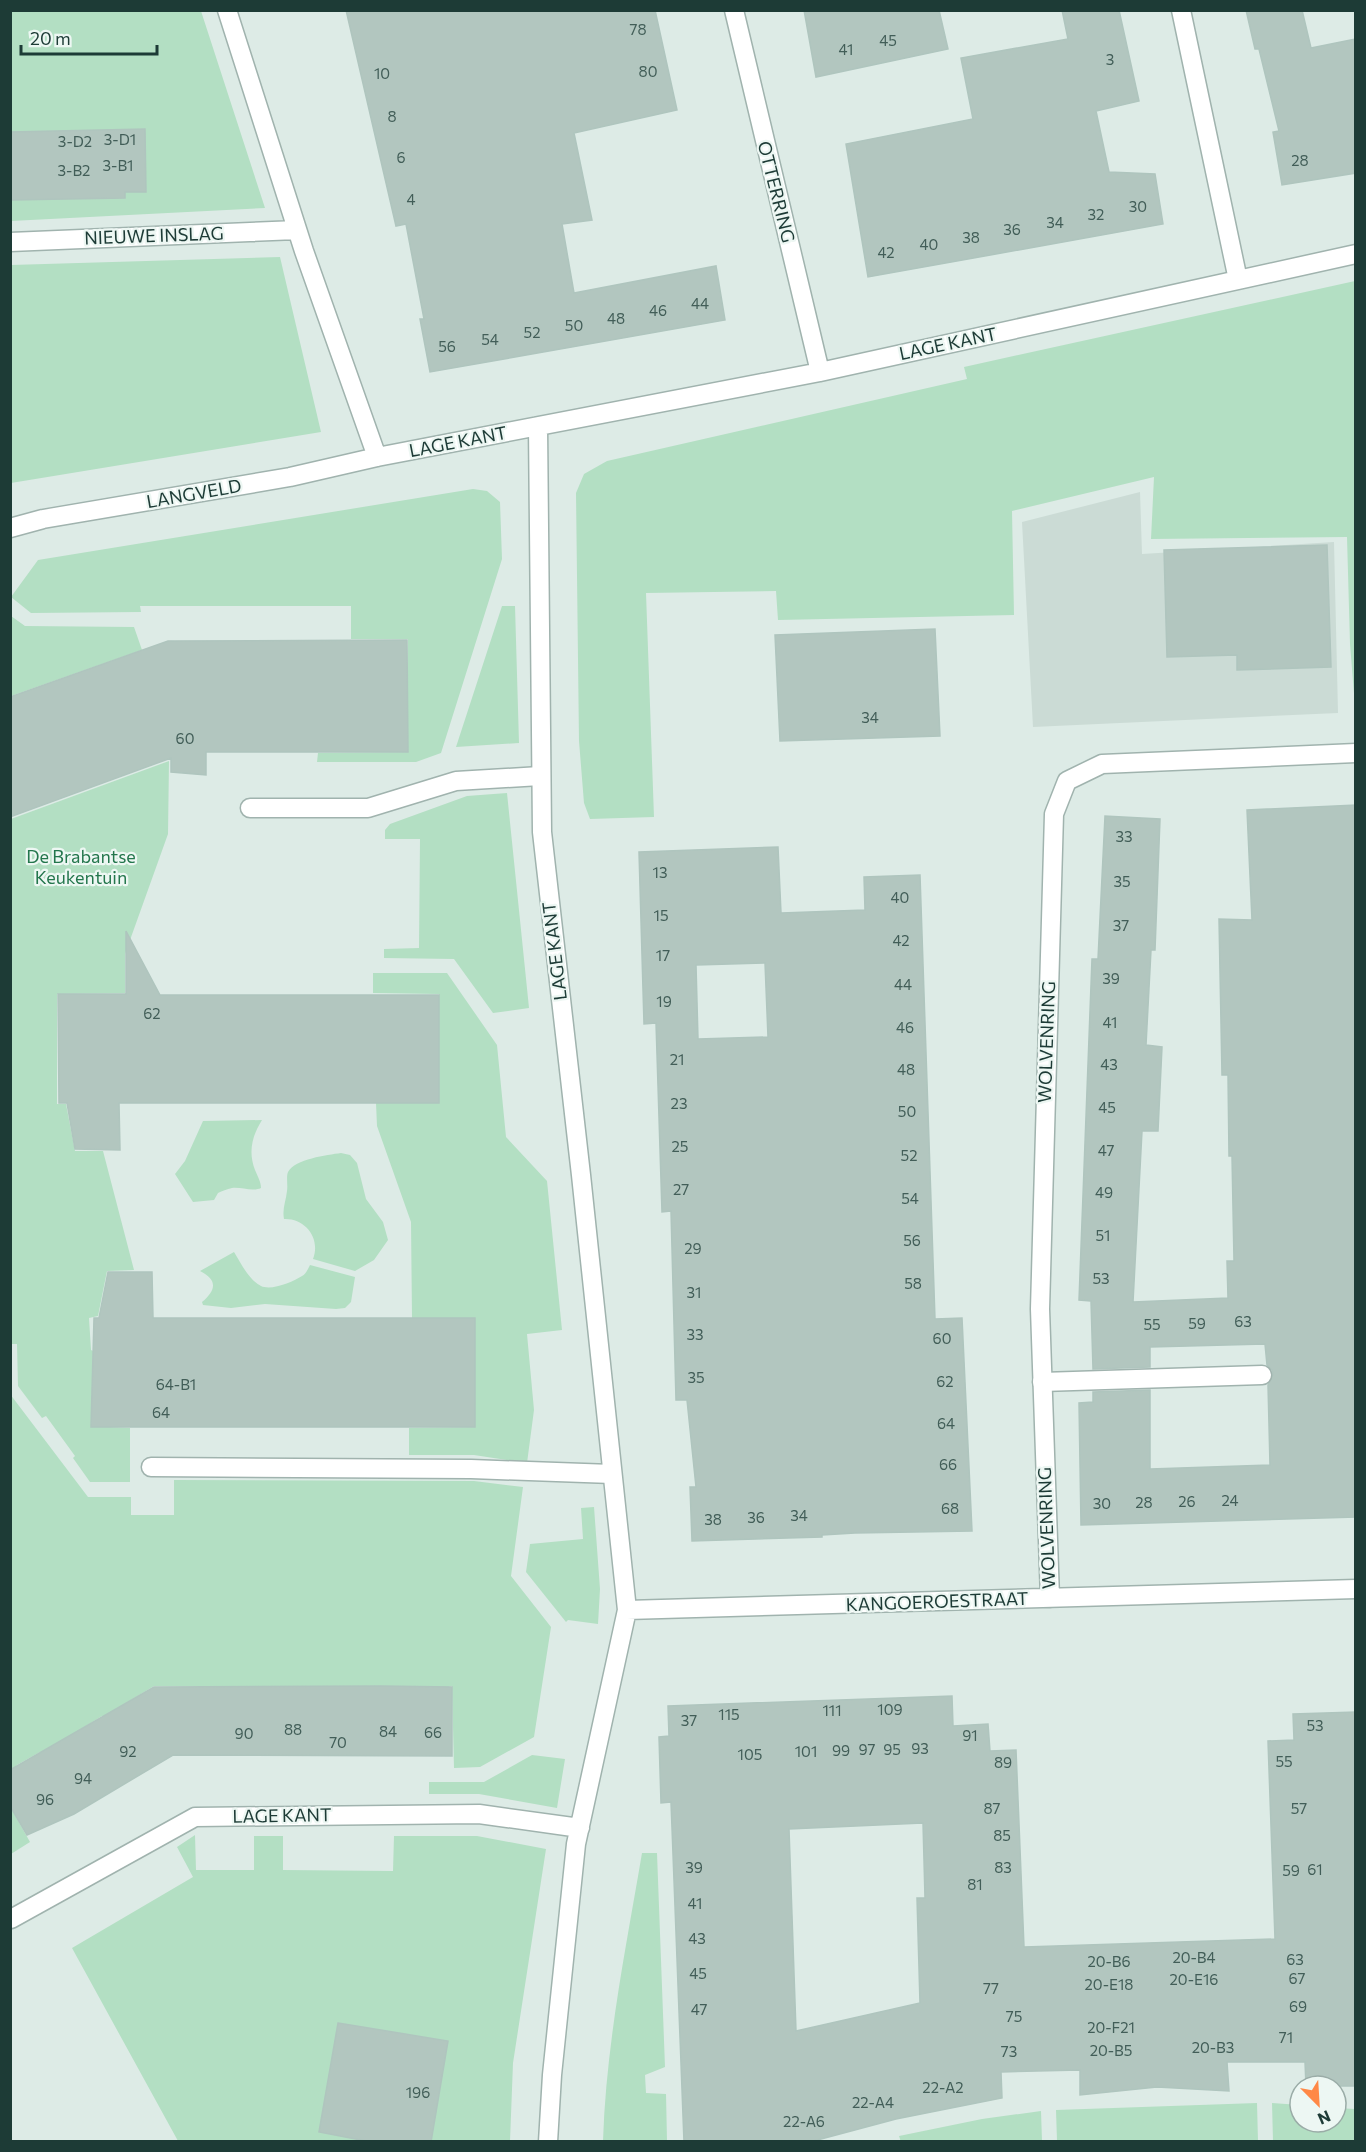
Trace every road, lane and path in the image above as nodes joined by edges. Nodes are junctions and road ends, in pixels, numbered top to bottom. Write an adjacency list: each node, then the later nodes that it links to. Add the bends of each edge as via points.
1 (227, 10): 4 (street)
2 (734, 10): 8 (street, OTTERRING)
3 (1181, 10): 7 (street)
4 (297, 230): 5 (street, NIEUWE INSLAG); 10 (street)
5 (10, 242)
6 (1356, 254): 7 (street, LAGE KANT)
7 (1238, 280): 8 (street, LAGE KANT)
8 (820, 372): 9 (street, LAGE KANT)
9 (538, 426): 10 (street, LAGE KANT); 13 (street, LAGE KANT)
10 (377, 457): 11 (street, LANGVELD, via 290,477)
11 (10, 528)
12 (1356, 753): 16 (street, WOLVENRING, via 1102,764 1067,781 1054,814 1040,1310)
13 (540, 776): 14 (street, via 456,781 368,808); 18 (street, LAGE KANT, via 542,832)
14 (250, 808)
15 (1262, 1375): 16 (street)
16 (1042, 1382): 20 (street, WOLVENRING)
17 (151, 1467): 18 (street)
18 (612, 1474): 21 (street, LAGE KANT)
19 (1356, 1589): 20 (street, KANGOEROESTRAAT)
20 (1050, 1598): 21 (street, KANGOEROESTRAAT)
21 (627, 1610): 22 (street, LAGE KANT)
22 (580, 1828): 23 (street, LAGE KANT, via 478,1814 195,1817); 24 (street, LAGE KANT)
23 (10, 1919)
24 (548, 2142)

